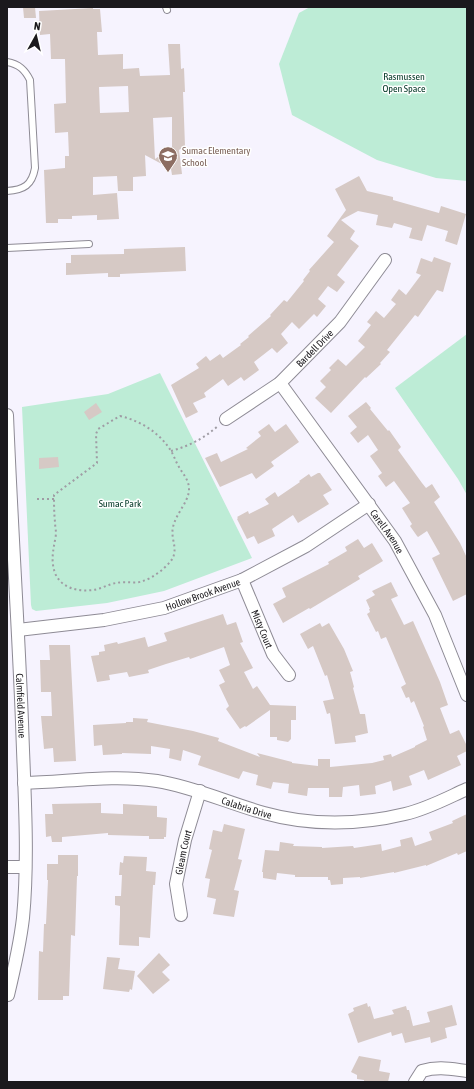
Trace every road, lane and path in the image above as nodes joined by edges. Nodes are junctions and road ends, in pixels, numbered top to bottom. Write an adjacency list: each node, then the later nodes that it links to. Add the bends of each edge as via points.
1 (7, 62): 2 (lane, via 24,70 30,80 35,168 30,182 23,188)
2 (7, 191)
3 (89, 244): 4 (lane)
4 (7, 248)
5 (385, 260): 6 (street, Bardell Drive, via 340,322)
6 (280, 383): 8 (street, Bardell Drive); 13 (street, Carell Avenue)
7 (7, 415): 10 (street, Calmfield Avenue)
8 (226, 419): 9 (path, via 210,433 187,446)
9 (171, 451): 12 (path, via 164,441 143,424 120,416 98,429 97,463 54,495); 12 (path, via 188,481 188,498 180,509 172,529 174,556 157,574 143,581 80,590 67,587 60,581 52,562 56,533)
10 (8, 478): 15 (street, Calmfield Avenue)
11 (37, 499): 12 (path)
12 (54, 499)
13 (369, 504): 14 (street, Hollow Brook Avenue, via 306,546); 17 (street, Carell Avenue, via 395,541 435,615)
14 (242, 580): 15 (street, Hollow Brook Avenue, via 164,608 104,620); 16 (street, Misty Court, via 273,654)
15 (18, 630): 18 (street, Calmfield Avenue)
16 (289, 674)
17 (467, 695)
18 (24, 784): 20 (street, Calabria Drive, via 123,778 157,781); 22 (street, Calmfield Avenue)
19 (467, 789): 20 (street, Calabria Drive, via 406,814 354,822 302,821 265,813)
20 (200, 791): 23 (street, Gleam Court, via 185,840 176,884)
21 (7, 867): 22 (street)
22 (25, 867): 24 (street, Calmfield Avenue, via 17,958)
23 (181, 915)
24 (8, 996)
25 (467, 1071): 26 (street, via 432,1068 422,1071)
26 (415, 1082)

